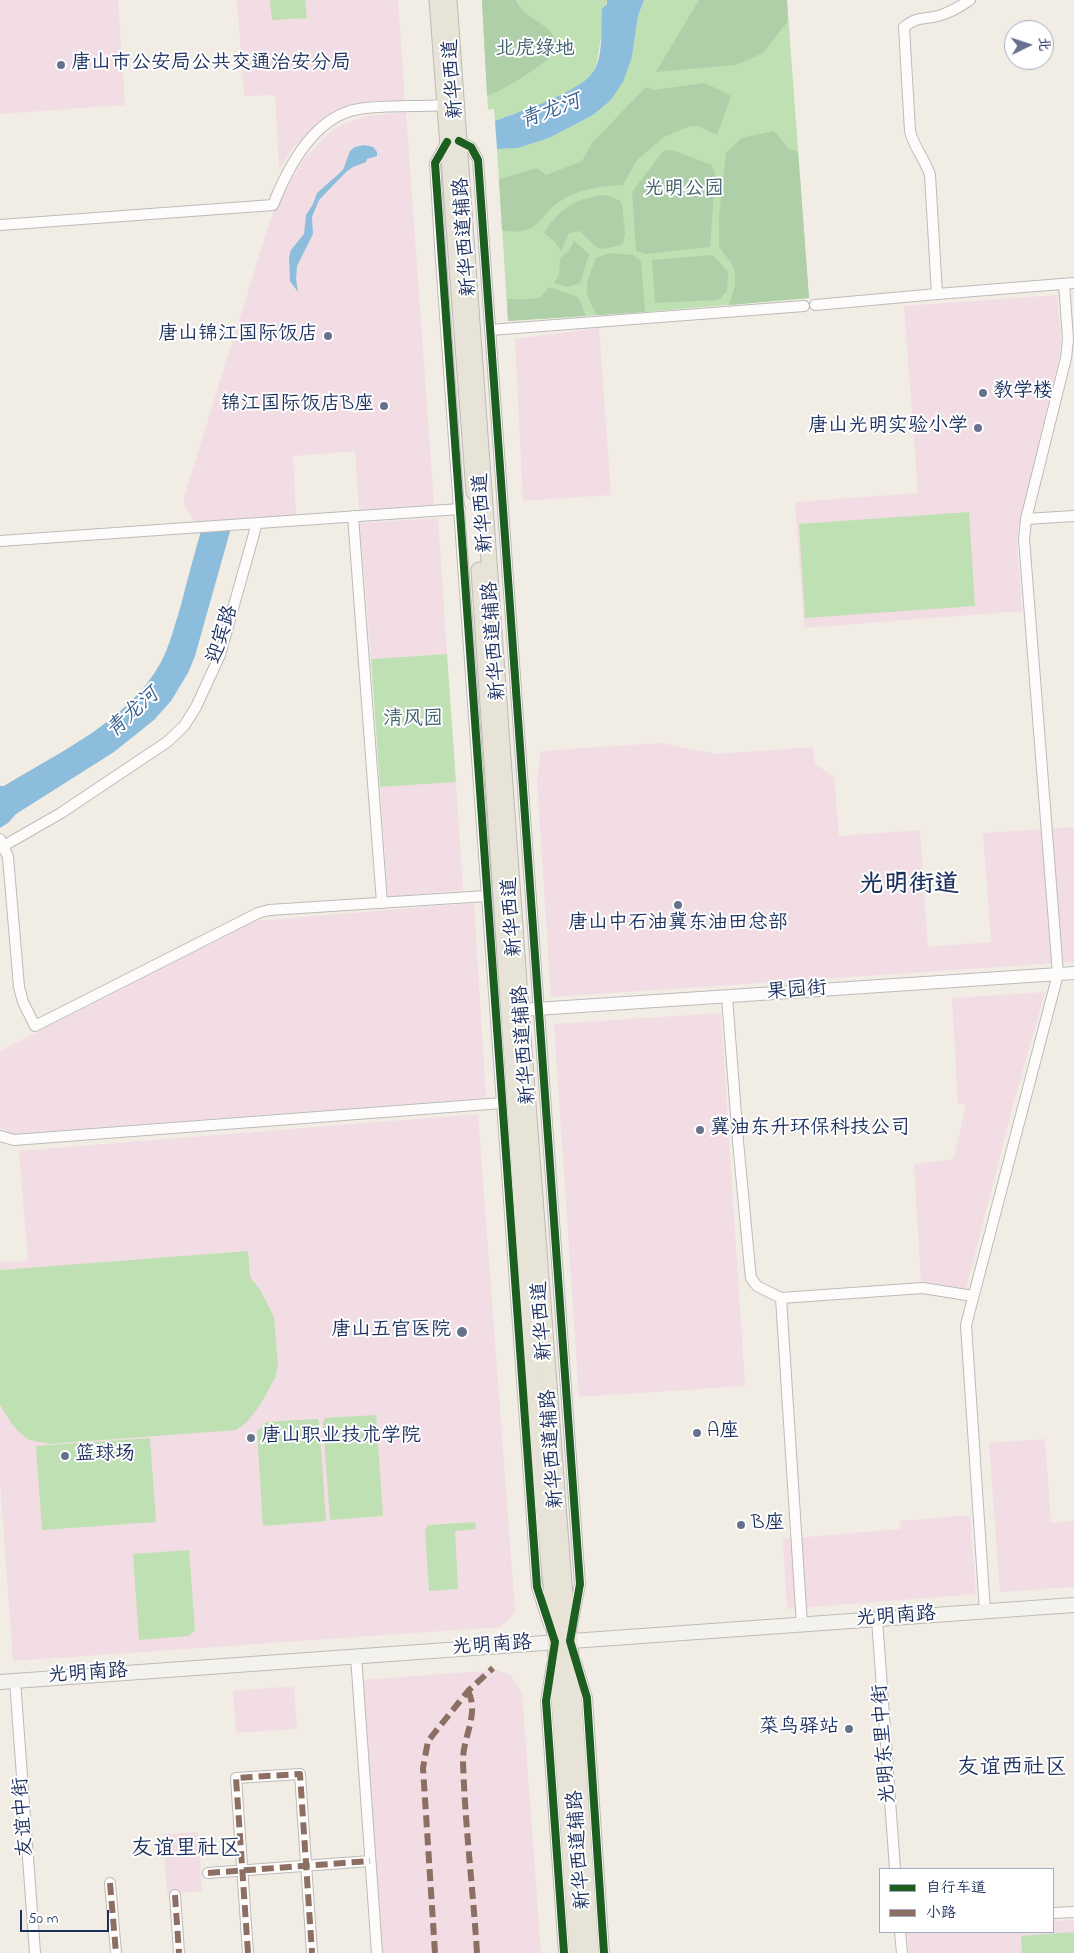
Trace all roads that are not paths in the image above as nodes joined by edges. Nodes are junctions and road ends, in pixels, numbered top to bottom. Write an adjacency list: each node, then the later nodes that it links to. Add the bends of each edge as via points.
1 (437, 0): 4 (main road, 新华西道)
2 (449, 0): 5 (main road, 新华西道)
3 (970, 0): 10 (street, via 953,11 914,19 904,27 910,131 930,175)
4 (444, 105): 5 (main road, 新华西道); 6 (street, via 359,109 331,120 297,158 283,180 273,206)
5 (453, 142): 7 (street, 新华西道辅路, via 435,164); 8 (main road, 新华西道); 13 (street, 新华西道辅路, via 471,146 478,160); 26 (main road, 新华西道)
6 (0, 225)
7 (440, 246): 8 (street); 14 (street, 新华西道辅路)
8 (456, 270): 36 (main road, 新华西道, via 539,1460)
9 (1069, 284): 10 (street); 17 (street, via 1066,358)
10 (937, 294): 11 (street)
11 (815, 305)
12 (804, 306): 13 (street)
13 (490, 330): 27 (street, 新华西道辅路)
14 (460, 509): 15 (street); 21 (street, 新华西道辅路)
15 (353, 516): 18 (street); 22 (street)
16 (1074, 516): 17 (street)
17 (1026, 519): 24 (street, via 1024,539)
18 (257, 523): 19 (street); 20 (street, 迎宾路, via 220,655 184,726 167,742 61,813)
19 (0, 541)
20 (1, 844): 22 (street, via 8,857 19,987 35,1026 258,913)
21 (486, 896): 22 (street); 28 (street, 新华西道辅路)
22 (382, 903)
23 (1074, 973): 24 (street, 果园街)
24 (1058, 974): 25 (street, 果园街); 30 (street)
25 (727, 997): 27 (street, 果园街); 31 (street, via 751,1278 757,1286)
26 (521, 1010): 27 (street, 果园街); 36 (main road, 新华西道, via 564,1584)
27 (539, 1010): 36 (street, 新华西道辅路, via 580,1584)
28 (502, 1103): 29 (street, via 14,1140); 36 (street, 新华西道辅路, via 537,1587)
29 (0, 1136)
30 (973, 1296): 31 (street, via 922,1288); 33 (street, via 966,1325)
31 (781, 1298): 35 (street)
32 (1074, 1605): 33 (main road, 光明南路)
33 (985, 1612): 34 (main road, 光明南路)
34 (878, 1619): 35 (main road, 光明南路); 42 (street, 光明东里中街)
35 (802, 1625): 36 (main road, 光明南路)
36 (562, 1642): 37 (main road, 光明南路); 56 (street, 新华西道辅路, via 546,1701); 57 (main road, 新华西道); 58 (main road, 新华西道); 59 (street, 新华西道辅路, via 587,1698)
37 (356, 1656): 38 (main road, 光明南路); 40 (street)
38 (15, 1681): 39 (main road, 光明南路); 50 (street, 友谊中街)
39 (0, 1682)
40 (370, 1860): 41 (street); 55 (street)
41 (306, 1866): 43 (street); 43 (street, via 300,1774 236,1778); 54 (street)
42 (895, 1868)
43 (242, 1870): 44 (street); 53 (street)
44 (208, 1873)
45 (110, 1882): 51 (street)
46 (175, 1895): 52 (street)
47 (1074, 1912): 48 (street)
48 (1054, 1913)
49 (900, 1933): 60 (street)
50 (35, 1953)
51 (116, 1953)
52 (179, 1953)
53 (248, 1953)
54 (312, 1953)
55 (377, 1953)
56 (564, 1953)
57 (577, 1953)
58 (591, 1953)
59 (604, 1953)
60 (902, 1953)

